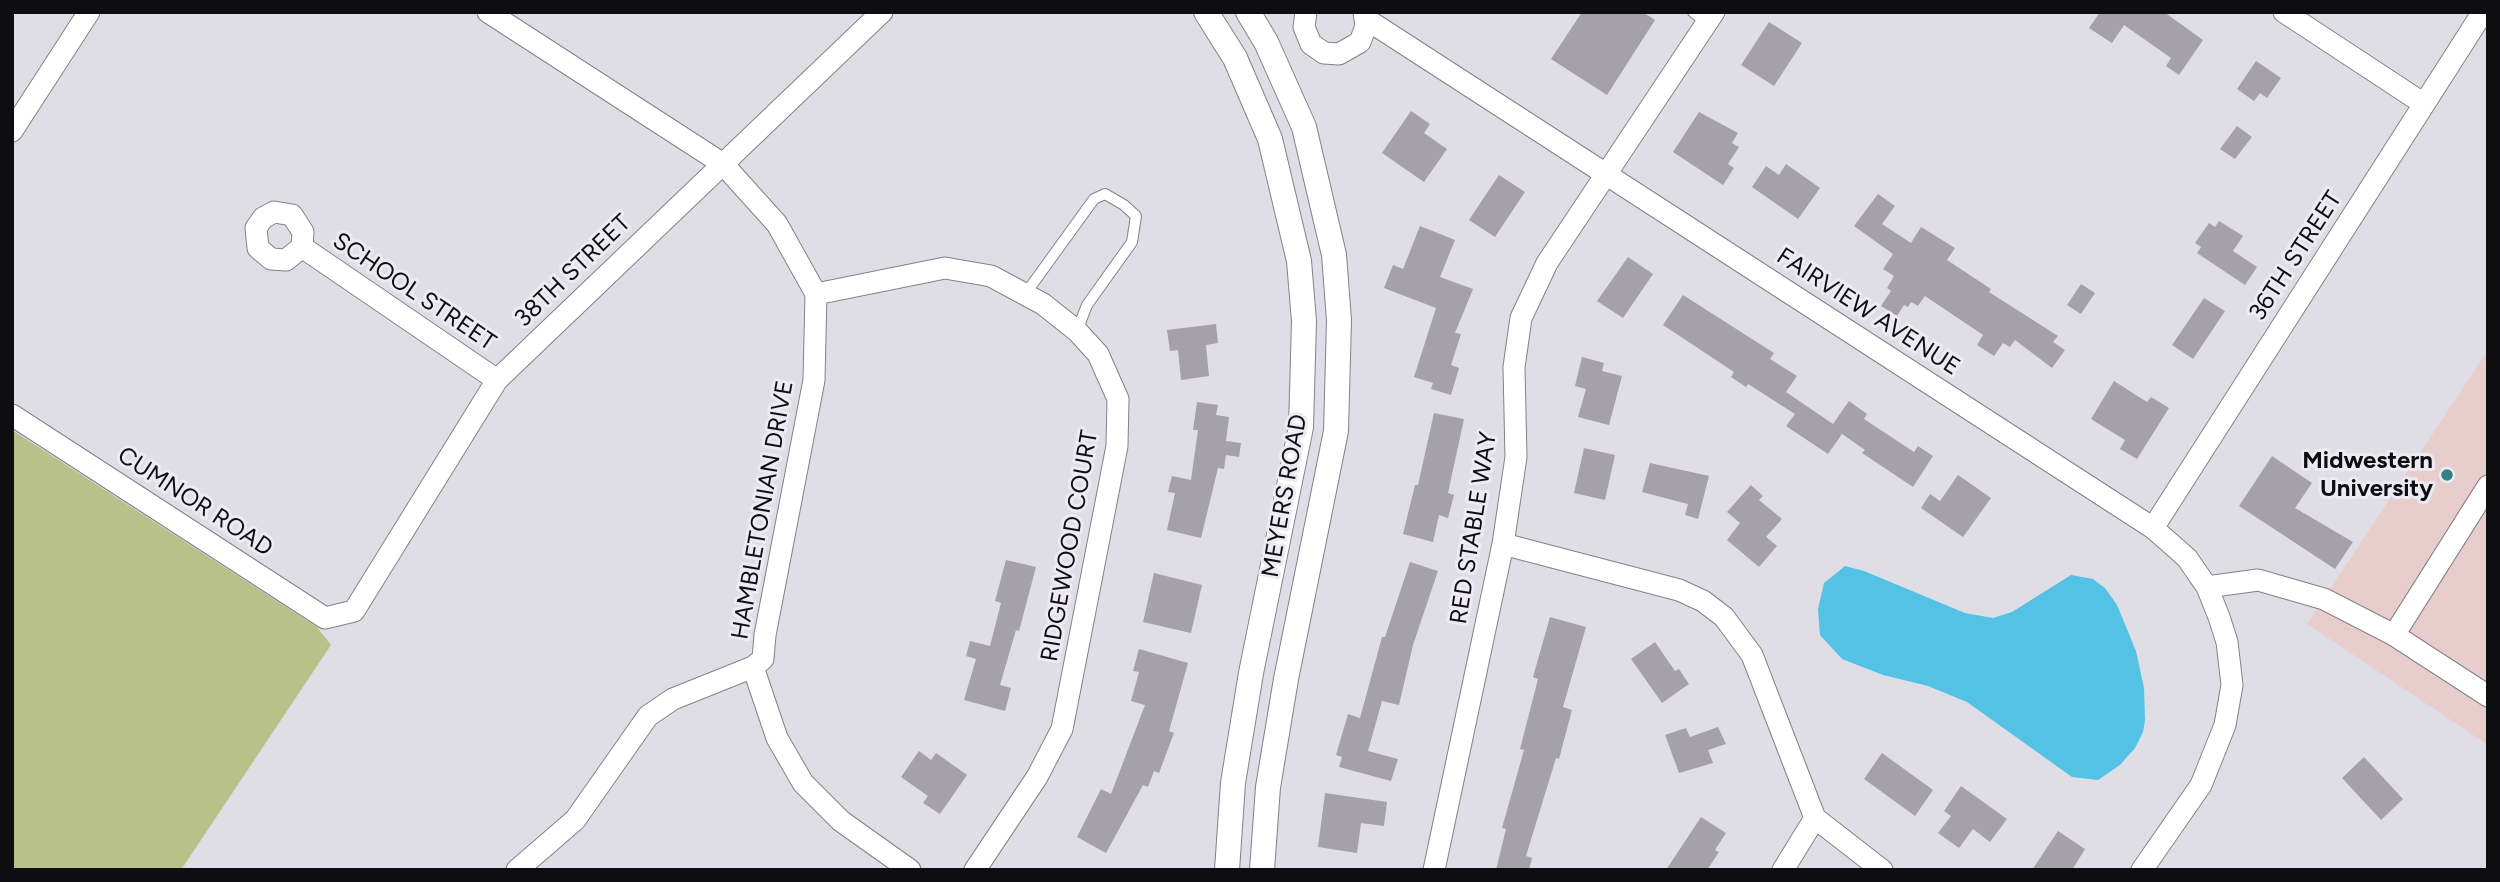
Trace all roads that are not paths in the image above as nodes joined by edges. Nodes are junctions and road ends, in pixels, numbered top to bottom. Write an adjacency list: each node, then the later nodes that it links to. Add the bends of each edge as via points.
1 (488, 12): 13 (street, HAMBLETONIAN DRIVE)
2 (882, 12): 13 (street, 38TH STREET)
3 (1206, 12): 33 (street, MEYERS ROAD, via 1235,58 1270,139 1299,261 1304,321 1301,427 1251,673 1233,783)
4 (1248, 12): 34 (street, MEYERS ROAD, via 1304,127 1334,255 1339,320 1336,431 1286,680 1268,787)
5 (1306, 12): 9 (street, FAIRVIEW AVENUE, via 1306,36 1318,50 1331,54 1347,52 1360,42)
6 (2284, 12): 11 (street)
7 (2483, 12): 11 (street, 36TH STREET)
8 (80, 16): 12 (street)
9 (1365, 16): 14 (street, FAIRVIEW AVENUE)
10 (1705, 16): 14 (street, RED STABLE WAY)
11 (2424, 104): 22 (street, 36TH STREET)
12 (12, 131)
13 (723, 164): 17 (street, HAMBLETONIAN DRIVE, via 777,224); 19 (street, 38TH STREET)
14 (1607, 173): 22 (street, FAIRVIEW AVENUE); 23 (street, RED STABLE WAY, via 1547,263 1521,318 1514,367 1517,449)
15 (302, 247): 19 (street, SCHOOL STREET)
16 (1026, 293): 17 (street, RIDGEWOOD COURT, via 991,276 945,268); 18 (street, RIDGEWOOD COURT); 18 (lane, via 1094,200 1105,194 1124,205 1136,216 1132,242 1087,305)
17 (816, 294): 27 (street, HAMBLETONIAN DRIVE, via 811,401 763,659)
18 (1077, 331): 32 (street, RIDGEWOOD COURT, via 1098,354 1118,399 1117,446 1075,669 1062,729 1051,754)
19 (496, 380): 25 (street, 38TH STREET)
20 (12, 415): 25 (street, CUMNOR ROAD, via 325,618)
21 (2488, 486): 26 (street)
22 (2153, 528): 24 (street, FAIRVIEW AVENUE, via 2187,558)
23 (1503, 544): 29 (street, via 1679,590 1724,617 1752,655); 35 (street, RED STABLE WAY)
24 (2207, 587): 26 (street, via 2258,580 2324,599); 38 (street, FAIRVIEW AVENUE, via 2227,642 2232,685 2225,725 2201,785)
25 (354, 611)
26 (2394, 635): 28 (street)
27 (753, 667): 30 (street, via 673,699 648,716 575,820); 31 (street, HAMBLETONIAN DRIVE, via 778,738 803,783 835,817)
28 (2488, 696)
29 (1815, 818): 36 (street); 37 (street)
30 (517, 870)
31 (910, 870)
32 (975, 870)
33 (1227, 870)
34 (1262, 870)
35 (1434, 870)
36 (1783, 870)
37 (1882, 870)
38 (2142, 870)

